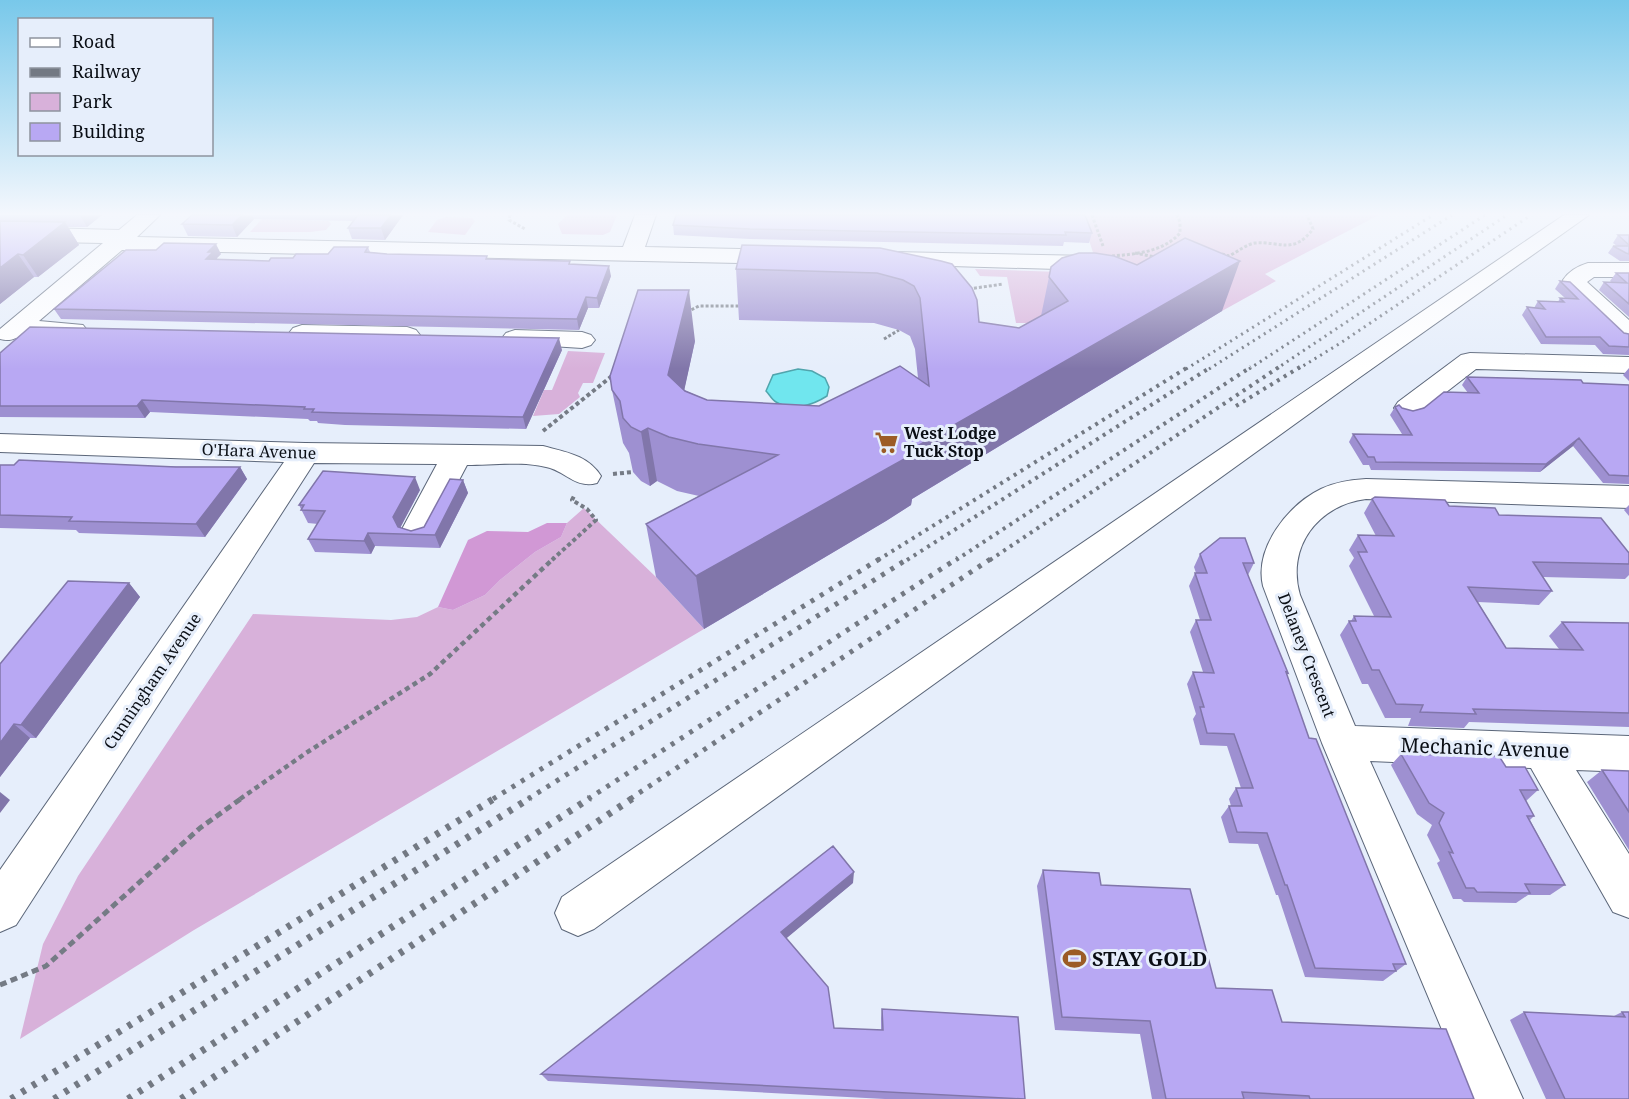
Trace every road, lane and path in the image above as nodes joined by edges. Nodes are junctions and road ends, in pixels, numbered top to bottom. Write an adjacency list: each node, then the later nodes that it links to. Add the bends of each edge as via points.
1 (90, 266): 12 (street)
2 (934, 266): 3 (street, via 963,270)
3 (1008, 266)
4 (1504, 266): 34 (street)
5 (1629, 270): 11 (street, via 1588,270 1575,280)
6 (742, 306): 7 (path, via 699,306)
7 (680, 317)
8 (98, 330): 12 (street)
9 (899, 330): 15 (path)
10 (284, 333): 13 (street)
11 (1629, 334)
12 (8, 335)
13 (434, 336)
14 (491, 338): 16 (street)
15 (884, 339)
16 (582, 340)
17 (1629, 365): 19 (street, via 1470,361)
18 (614, 375): 23 (path, via 529,442)
19 (1408, 408)
20 (0, 443): 21 (street, O'Hara Avenue)
21 (305, 453): 22 (street, O'Hara Avenue); 31 (street, Cunningham Avenue)
22 (456, 456): 23 (street, O'Hara Avenue); 27 (street)
23 (517, 457): 24 (street, O'Hara Avenue, via 543,456 569,463)
24 (586, 476)
25 (1629, 497): 28 (street, Delaney Crescent, via 1366,489 1343,492 1298,523 1281,553 1278,573 1282,595)
26 (587, 509): 35 (path, via 596,520 430,674 306,753 200,828 46,966)
27 (417, 531)
28 (1342, 743): 29 (street, Mechanic Avenue); 36 (street, Delaney Crescent)
29 (1543, 751): 30 (street, Mechanic Avenue); 32 (street)
30 (1629, 754)
31 (14, 866): 33 (street, Cunningham Avenue)
32 (1629, 896)
33 (0, 909)
34 (578, 913)
35 (0, 985)
36 (1497, 1099)

